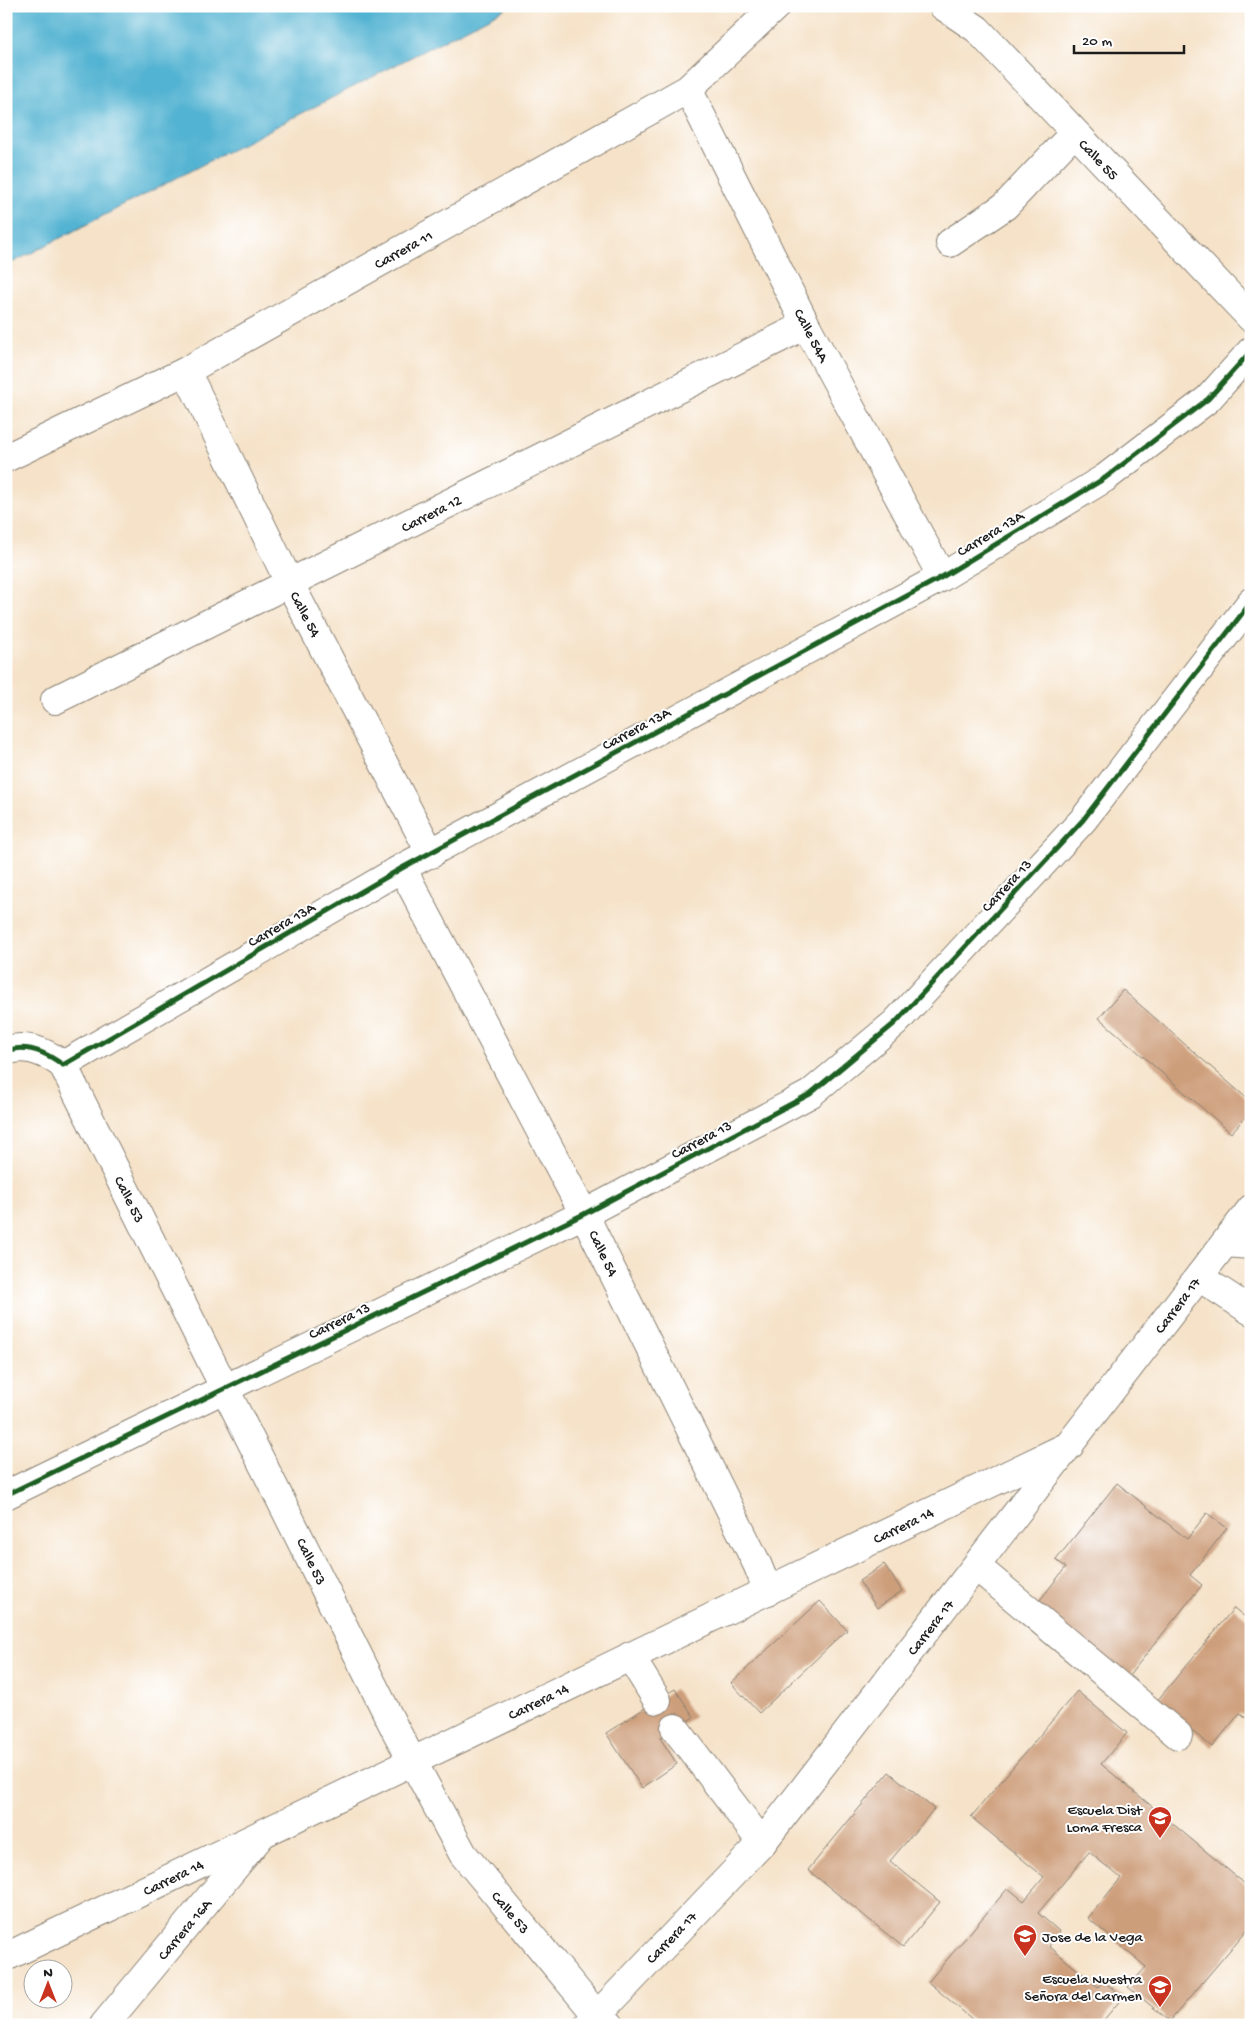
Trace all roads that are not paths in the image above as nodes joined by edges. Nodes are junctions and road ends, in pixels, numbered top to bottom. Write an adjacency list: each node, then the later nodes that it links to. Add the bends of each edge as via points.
1 (776, 6): 3 (street, Carrera 11)
2 (943, 6): 4 (street, Calle 55, via 977,29)
3 (688, 89): 7 (street, Calle 54A); 9 (street, Carrera 11)
4 (1074, 133): 5 (street, via 1005,206); 6 (street, Calle 55)
5 (950, 244)
6 (1251, 318)
7 (806, 324): 11 (street, Calle 54A); 12 (street, Carrera 12)
8 (1251, 351): 11 (street, Carrera 13A, via 1208,399 1104,478)
9 (186, 371): 10 (street, Carrera 11); 12 (street, Calle 54)
10 (6, 458)
11 (942, 577): 15 (street, Carrera 13A)
12 (290, 584): 14 (street, Carrera 12); 15 (street, Calle 54)
13 (1251, 602): 20 (street, Carrera 13, via 1083,820 895,1023 810,1094)
14 (55, 700)
15 (430, 854): 16 (street, Carrera 13A)
16 (402, 868): 18 (street, Carrera 13A); 20 (street, Calle 54)
17 (7, 1047): 18 (street, via 29,1048 48,1054)
18 (63, 1065): 24 (street, Calle 53)
19 (1251, 1210): 21 (street, Carrera 17)
20 (584, 1214): 24 (street, Carrera 13); 28 (street, Calle 54)
21 (1238, 1244): 22 (street, Carrera 17)
22 (1199, 1277): 23 (street); 25 (street, Carrera 17)
23 (1251, 1311)
24 (226, 1390): 26 (street, Carrera 13); 33 (street, Calle 53, via 396,1732)
25 (1070, 1445): 27 (street, Carrera 17); 28 (street, Carrera 14)
26 (6, 1495)
27 (977, 1567): 32 (street); 35 (street, Carrera 17)
28 (768, 1591): 29 (street, Carrera 14)
29 (630, 1656): 30 (street); 33 (street, Carrera 14)
30 (657, 1700)
31 (675, 1728): 35 (street)
32 (1178, 1735)
33 (414, 1762): 34 (street, Carrera 14); 37 (street, Calle 53, via 462,1854)
34 (263, 1833): 36 (street, Carrera 14); 38 (street, Carrera 16A)
35 (762, 1843): 37 (street, Carrera 17)
36 (6, 1957)
37 (598, 2021)
38 (104, 2025)

